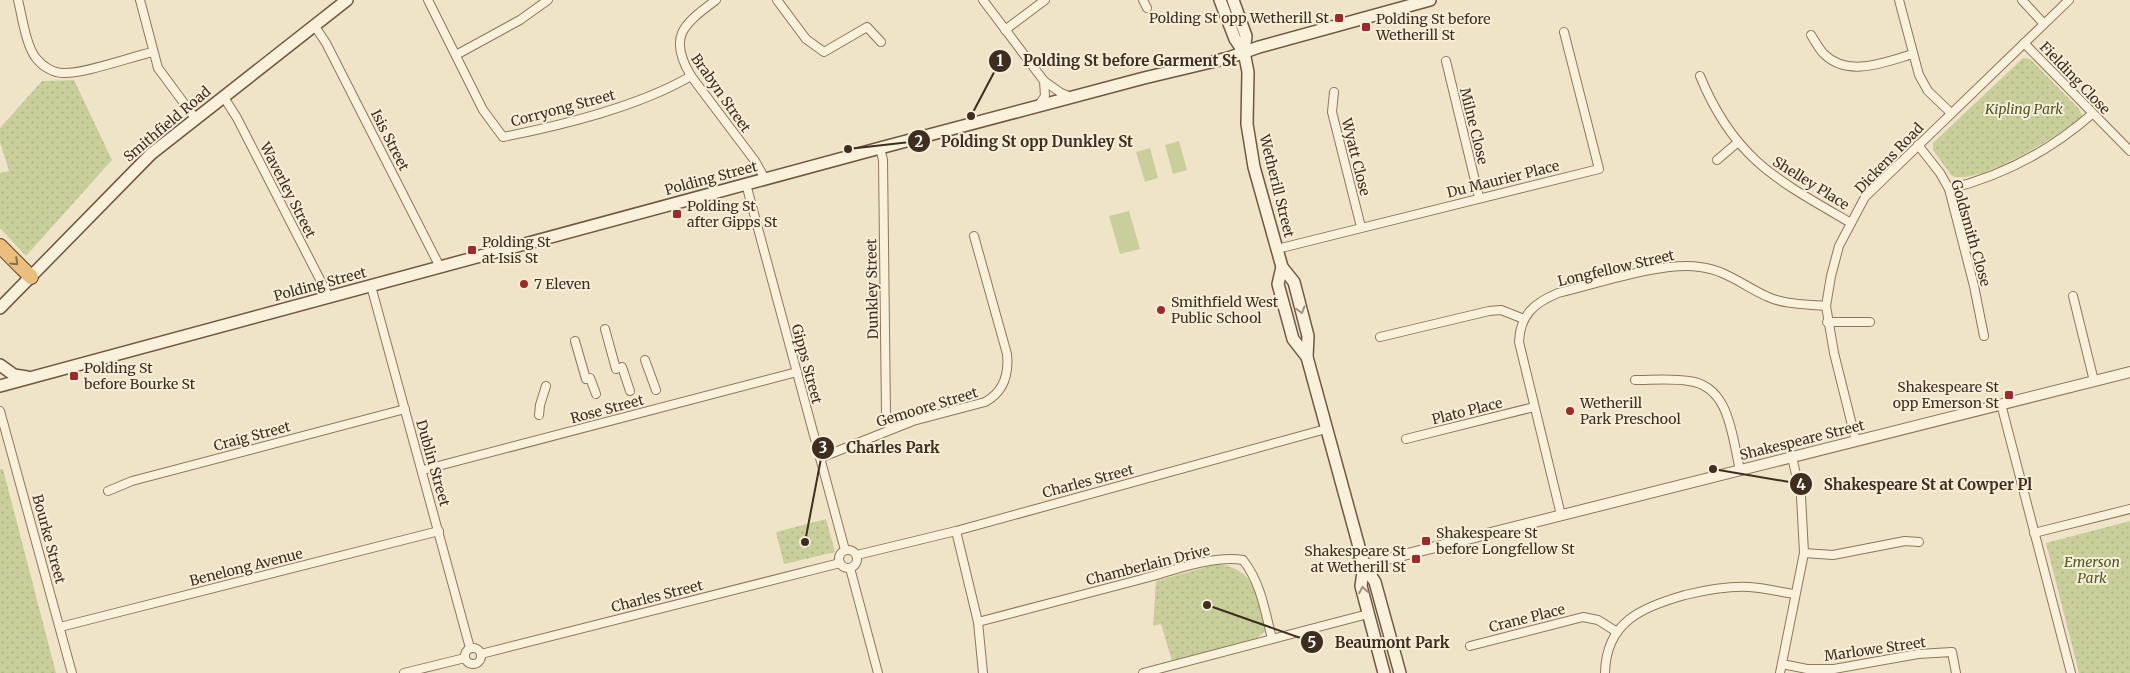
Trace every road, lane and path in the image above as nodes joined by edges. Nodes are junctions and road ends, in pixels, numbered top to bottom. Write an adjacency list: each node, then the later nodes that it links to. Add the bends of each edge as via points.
1 (18, 0): 25 (street, via 31,49 36,58 51,70 76,72)
2 (140, 0): 25 (street)
3 (347, 0): 19 (main road, Smithfield Road)
4 (428, 0): 28 (street, Corryong Street)
5 (548, 0): 28 (street, via 520,20)
6 (716, 0): 30 (street, Brabyn Street, via 689,21 681,35 679,51)
7 (777, 0): 23 (street, via 806,39 824,52 867,27)
8 (983, 0): 20 (street)
9 (1045, 0): 20 (street)
10 (1143, 0): 17 (street)
11 (1220, 0): 26 (main road, via 1235,40)
12 (1233, 0): 26 (main road, via 1246,36)
13 (1430, 0): 26 (main road, Polding Street)
14 (1899, 0): 27 (street)
15 (2022, 0): 18 (street)
16 (2069, 0): 18 (street, Dickens Road)
17 (1148, 8)
18 (2044, 24): 24 (street, Dickens Road)
19 (314, 25): 34 (main road, Smithfield Road); 54 (street, Isis Street, via 331,52)
20 (1005, 30): 32 (street)
21 (1564, 32): 48 (street, Du Maurier Place, via 1599,169)
22 (1811, 35): 27 (street, via 1823,54 1846,67 1868,66)
23 (881, 42)
24 (2024, 43): 37 (street, Dickens Road); 38 (street, Fielding Close)
25 (153, 52): 39 (street, via 158,68)
26 (1244, 52): 35 (main road, Polding Street, via 1193,68); 53 (main road, Wetherill Street, via 1248,72 1250,148)
27 (1912, 54): 37 (street, via 1928,91)
28 (456, 55): 30 (street, Corryong Street, via 482,110 504,137 614,109)
29 (1446, 61): 48 (street, Milne Close)
30 (691, 76): 45 (street, Brabyn Street, via 755,161)
31 (1700, 76): 40 (street, Shelley Place, via 1711,102)
32 (1044, 81): 35 (street); 36 (street, via 1045,96)
33 (1334, 92): 50 (street, Wyatt Close, via 1332,112)
34 (223, 96): 39 (main road, Smithfield Road); 59 (street, Waverley Street)
35 (1072, 97): 36 (main road, Polding Street)
36 (1038, 106): 42 (main road, Polding Street)
37 (1951, 113): 41 (street, Dickens Road)
38 (2092, 114): 43 (street, Fielding Close); 47 (street, via 2055,144 2029,158)
39 (195, 118): 56 (main road, Smithfield Road, via 151,154)
40 (1737, 143): 44 (street); 49 (street, Shelley Place, via 1769,174)
41 (1918, 145): 47 (street, Goldsmith Close); 49 (street, Dickens Road, via 1865,196)
42 (880, 148): 45 (main road, Polding Street); 87 (street, Dunkley Street, via 883,160 886,415)
43 (2130, 151)
44 (1717, 160)
45 (764, 179): 46 (main road, Polding Street)
46 (746, 184): 54 (main road, Polding Street); 72 (street, Gipps Street)
47 (1949, 189): 66 (street, Goldsmith Close)
48 (1479, 197): 50 (street, Du Maurier Place)
49 (1851, 223): 60 (street, Dickens Road, via 1839,246)
50 (1360, 227): 53 (street, Du Maurier Place)
51 (974, 236): 87 (street, Gemoore Street, via 1006,354 1005,380 995,397 985,402)
52 (0, 246): 56 (highway, one-way to 56)
53 (1277, 249): 55 (main road, Wetherill Street)
54 (440, 267): 57 (main road, Polding Street)
55 (1282, 267): 69 (main road, Wetherill Street, one-way to 69, via 1294,282 1308,336); 69 (main road, Wetherill Street, via 1278,284 1293,339)
56 (31, 277): 61 (main road, Smithfield Road)
57 (371, 286): 59 (main road, Polding Street); 84 (street, Dublin Street)
58 (2073, 296): 76 (street)
59 (329, 297): 74 (main road, Polding Street)
60 (1826, 306): 62 (street, Longfellow Street, via 1767,297 1724,273 1701,266 1677,266 1558,293 1544,299); 63 (street, Dickens Road)
61 (0, 308)
62 (1524, 319): 67 (street, via 1501,310 1489,311); 83 (street, via 1519,342)
63 (1828, 322): 64 (street); 90 (street, Dickens Road)
64 (1870, 322)
65 (604, 329): 80 (street)
66 (1984, 336)
67 (1380, 337)
68 (574, 341): 81 (street)
69 (1307, 357): 88 (main road, Wetherill Street)
70 (645, 360): 79 (street)
71 (0, 365): 74 (main road, via 14,375)
72 (797, 372): 92 (street, Gipps Street); 93 (street, Rose Street)
73 (2130, 372): 76 (street, Shakespeare Street)
74 (33, 378): 77 (main road, Polding Street)
75 (1634, 380): 94 (street, via 1689,381 1705,386 1717,395 1725,409)
76 (2094, 381): 82 (street, Shakespeare Street)
77 (0, 386)
78 (546, 386): 86 (street)
79 (656, 390)
80 (630, 391)
81 (596, 394)
82 (2001, 404): 90 (street, Shakespeare Street); 100 (street)
83 (1534, 407): 89 (street, Plato Place); 97 (street)
84 (404, 409): 93 (street, Dublin Street); 95 (street, Craig Street, via 132,481)
85 (0, 411): 111 (street, Bourke Street)
86 (539, 415)
87 (890, 429): 92 (street, Gemoore Street)
88 (1326, 429): 99 (street, Charles Street); 106 (main road, Wetherill Street)
89 (1406, 439)
90 (1856, 441): 91 (street, Shakespeare Street)
91 (1792, 457): 94 (street, Shakespeare Street); 103 (street, via 1801,496)
92 (820, 458): 102 (street, Gipps Street)
93 (423, 470): 98 (street, Dublin Street)
94 (1740, 470): 97 (street, Shakespeare Street)
95 (108, 492)
96 (2130, 509): 100 (street)
97 (1561, 516): 106 (street, Shakespeare Street)
98 (439, 531): 111 (street, Benelong Avenue); 115 (street, Dublin Street)
99 (956, 531): 104 (street, Charles Street); 110 (street)
100 (2034, 533): 131 (street)
101 (1919, 542): 103 (street, via 1905,541 1833,555)
102 (845, 550): 104 (street); 105 (street, via 839,557)
103 (1804, 553): 108 (street)
104 (857, 555): 107 (street, via 857,563)
105 (840, 562): 107 (street); 116 (street, Charles Street)
106 (1364, 564): 109 (main road, Wetherill Street, one-way to 106, via 1361,586); 127 (main road, Wetherill Street, via 1374,582)
107 (850, 568): 123 (street)
108 (1795, 594): 112 (street, via 1750,587 1725,587 1691,594 1642,610); 119 (street)
109 (1368, 614): 113 (street); 126 (main road, Wetherill Street)
110 (978, 622): 113 (street, Chamberlain Drive, via 1173,570 1232,558 1243,560 1253,572); 124 (street)
111 (60, 628): 120 (street, Bourke Street)
112 (1617, 632): 114 (street, Crane Place, via 1598,620 1583,617); 128 (street, via 1610,646)
113 (1272, 639): 125 (street)
114 (1470, 646)
115 (470, 648): 116 (street); 117 (street)
116 (481, 654): 118 (street, via 481,659)
117 (465, 658): 118 (street, via 470,664); 121 (street)
118 (475, 664): 122 (street)
119 (1782, 664): 129 (street); 130 (street, Marlowe Street, via 1807,669 1834,669 1918,654 1952,652)
120 (72, 673)
121 (404, 673)
122 (477, 673)
123 (878, 673)
124 (983, 673)
125 (1143, 673)
126 (1384, 673)
127 (1400, 673)
128 (1605, 673)
129 (1780, 673)
130 (1956, 673)
131 (2071, 673)

